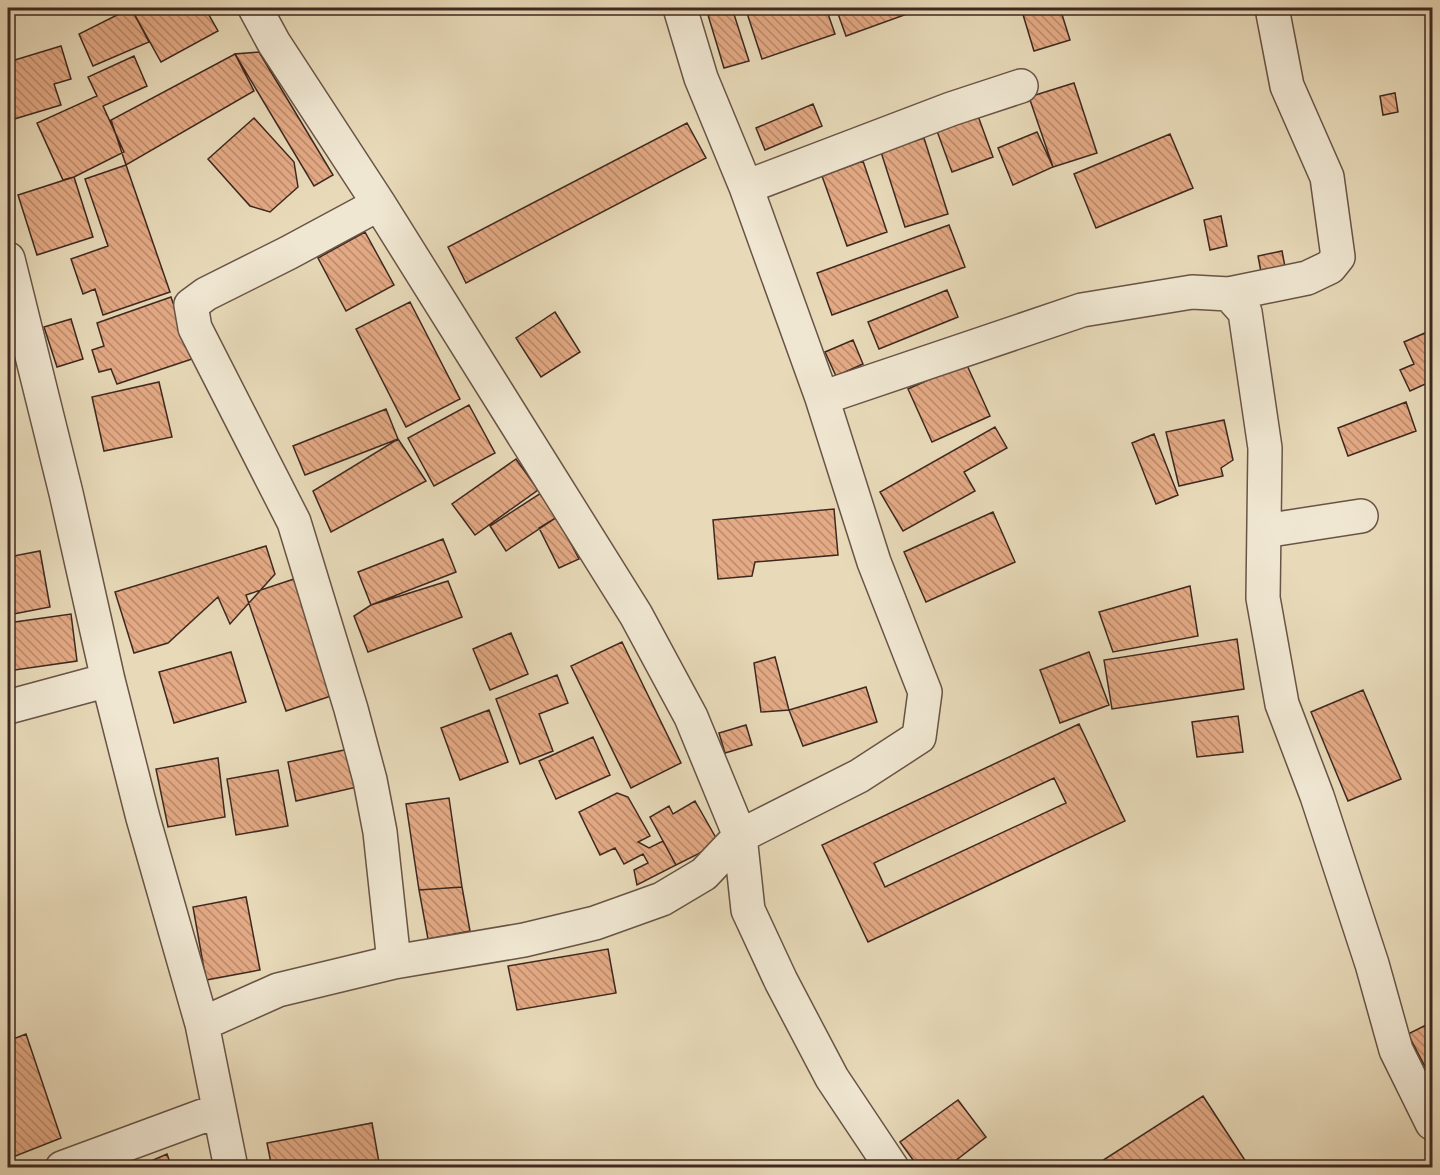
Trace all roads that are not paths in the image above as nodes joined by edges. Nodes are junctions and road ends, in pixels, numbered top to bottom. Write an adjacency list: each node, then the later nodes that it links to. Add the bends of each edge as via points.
1 (255, 8): 6 (street)
2 (680, 8): 5 (street, via 701,78)
3 (1272, 8): 8 (street, via 1287,87 1327,177 1338,257 1330,267 1307,278)
4 (1021, 86): 5 (street)
5 (746, 187): 9 (street)
6 (379, 204): 14 (street, via 636,615 691,717); 15 (street, via 191,305 195,328 294,522 370,780 380,832)
7 (8, 258): 12 (street)
8 (1229, 294): 9 (street, via 1192,292 1082,310); 11 (street, via 1245,312 1264,436)
9 (822, 398): 14 (street, via 874,562 925,692 919,738 859,776)
10 (1361, 516): 11 (street)
11 (1264, 531): 18 (street, via 1263,598 1282,704 1328,829 1396,1050)
12 (108, 680): 13 (street); 16 (street)
13 (8, 707)
14 (740, 836): 15 (street, via 704,874 662,899 595,923 524,940); 21 (street, via 752,920 832,1078)
15 (394, 962): 16 (street, via 278,990)
16 (202, 1024): 17 (street)
17 (219, 1110): 19 (street); 20 (street)
18 (1432, 1123)
19 (63, 1167)
20 (231, 1167)
21 (892, 1167)

